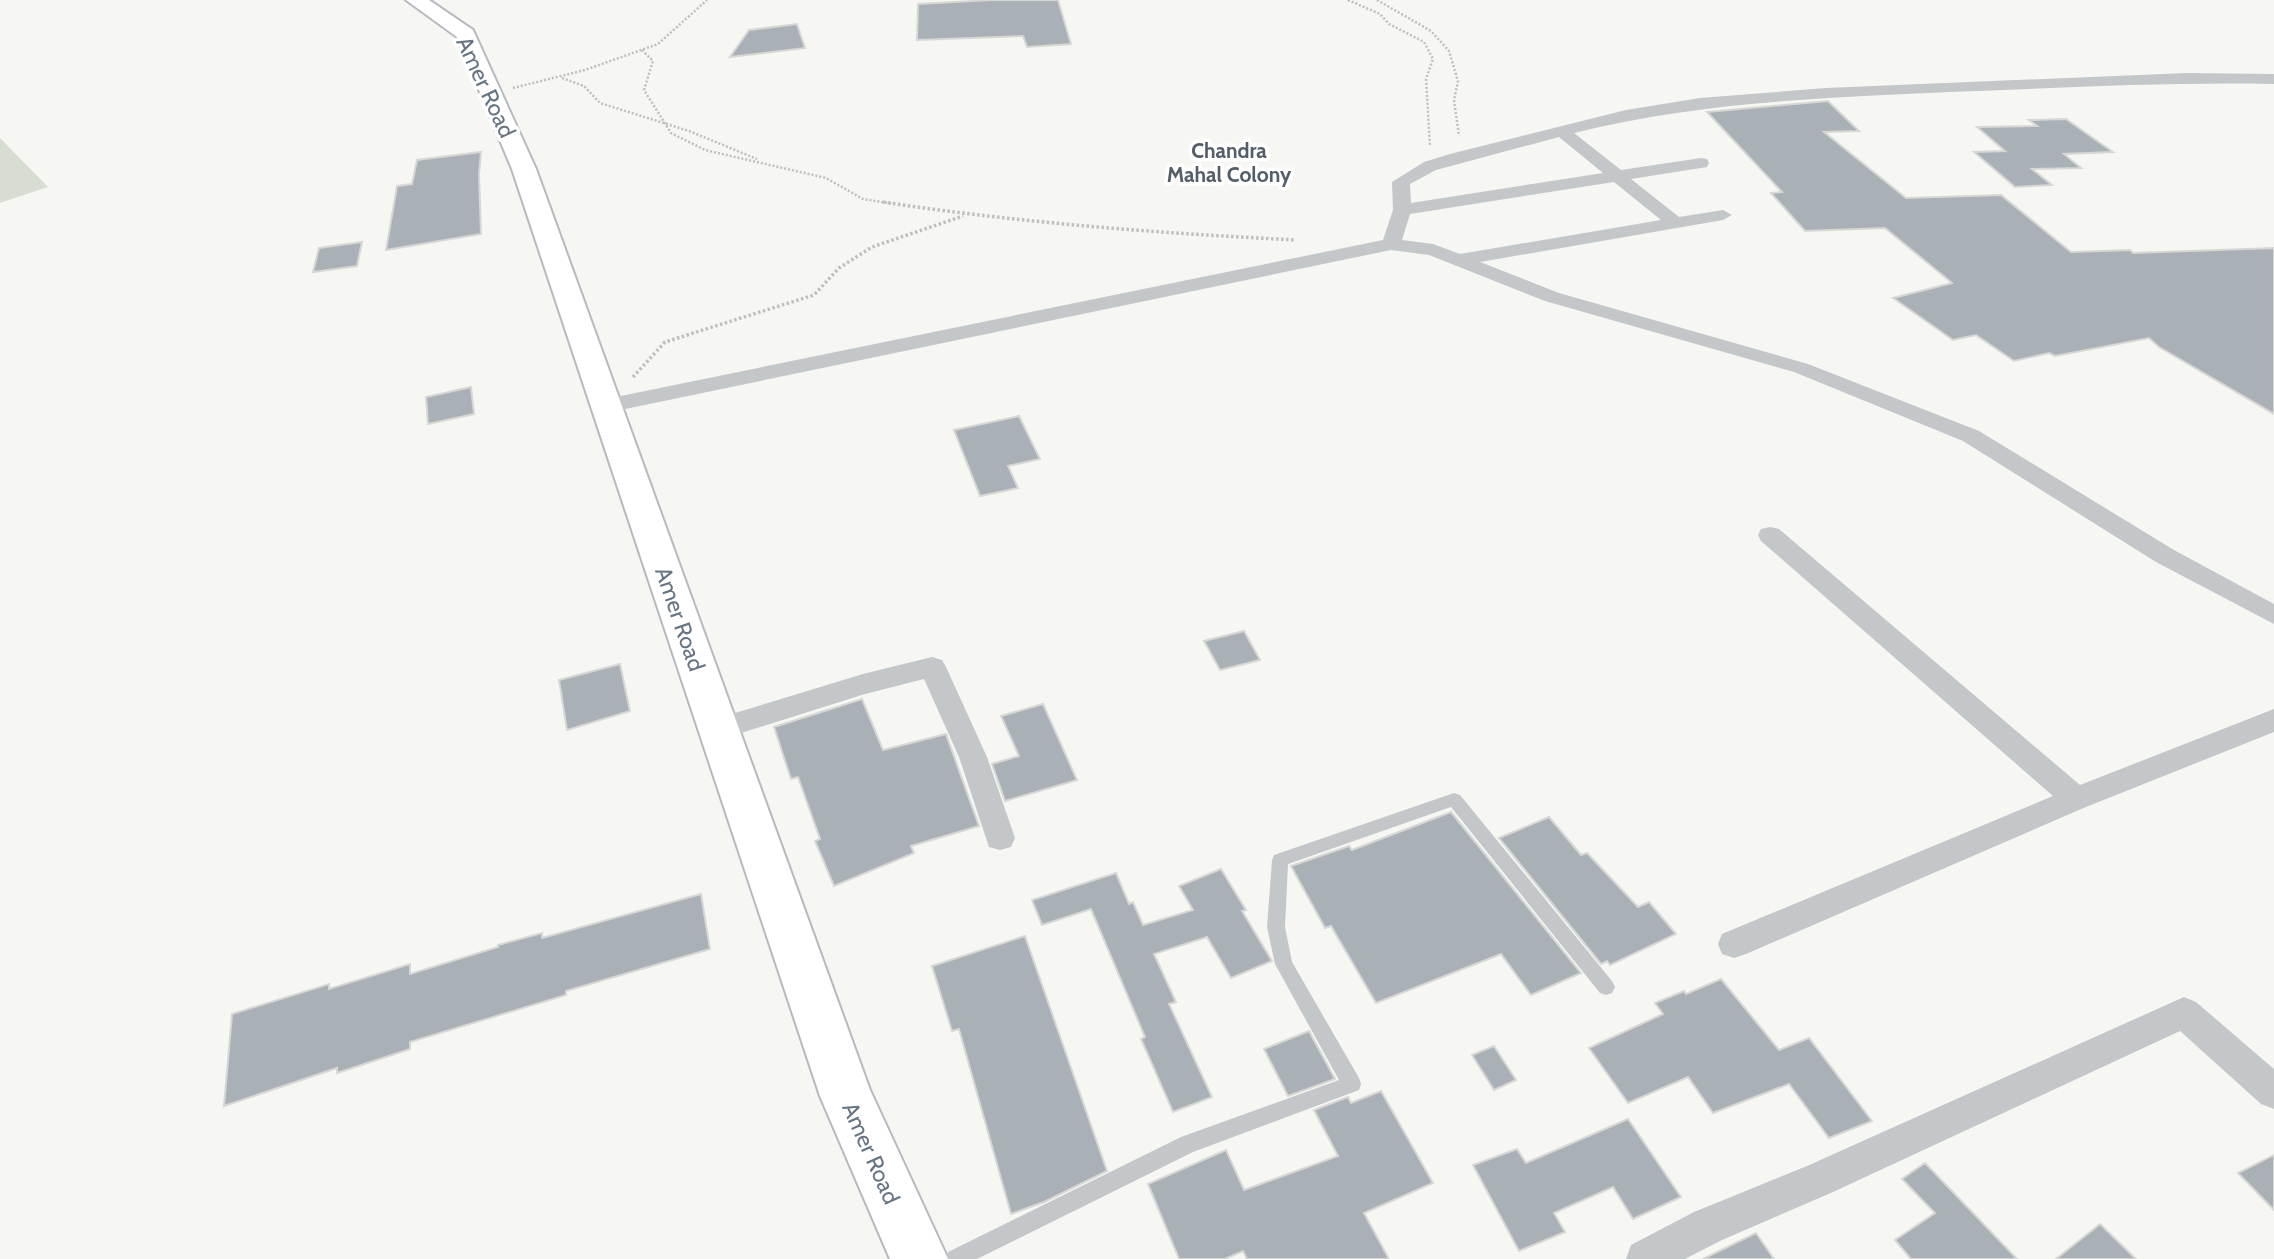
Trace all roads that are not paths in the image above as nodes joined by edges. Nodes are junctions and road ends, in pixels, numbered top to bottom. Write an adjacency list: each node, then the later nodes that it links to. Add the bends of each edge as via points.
1 (416, 0): 11 (main road, Amer Road, via 466,34 524,169)
2 (2274, 79): 3 (street, via 2187,78 1826,93 1677,107)
3 (1563, 132): 5 (street); 6 (street, via 1430,166 1401,182)
4 (1701, 163): 5 (street)
5 (1617, 176): 6 (street); 8 (street)
6 (1402, 210): 9 (street)
7 (1723, 215): 8 (street)
8 (1675, 223): 10 (street)
9 (1391, 244): 10 (street, via 1433,250); 11 (street)
10 (1459, 260): 13 (street, via 1552,297 1801,369 1971,436 2165,556)
11 (606, 406): 15 (main road, Amer Road)
12 (1770, 535): 16 (street)
13 (2274, 615)
14 (2274, 720): 16 (street)
15 (719, 729): 17 (street, via 932,667 973,757); 21 (main road, Amer Road, via 846,1096)
16 (2076, 799): 18 (street)
17 (1000, 838)
18 (1734, 944)
19 (1606, 987): 22 (lane, via 1454,799 1280,860 1276,927 1284,964 1352,1084 1188,1144)
20 (2274, 1091): 23 (street, via 2184,1013 1708,1226)
21 (919, 1259)
22 (955, 1259)
23 (1645, 1259)

